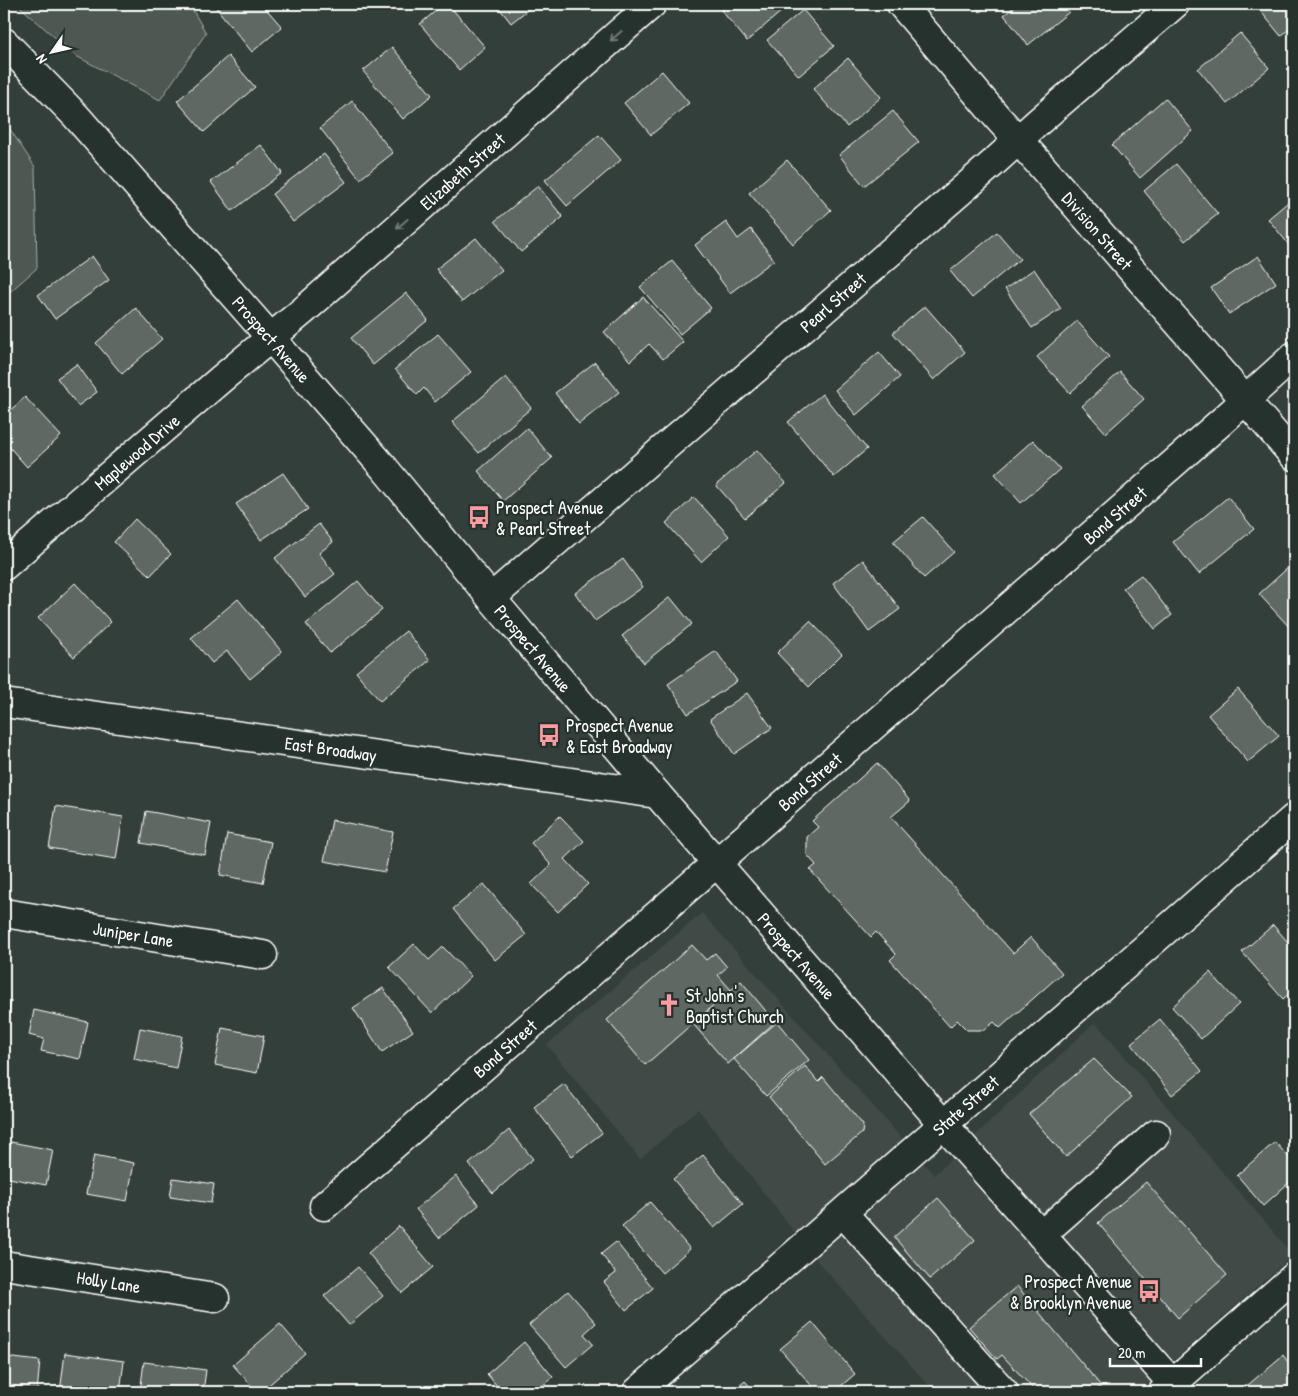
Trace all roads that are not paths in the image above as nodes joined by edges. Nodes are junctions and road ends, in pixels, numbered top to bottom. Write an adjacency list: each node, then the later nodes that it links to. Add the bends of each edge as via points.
1 (652, 4): 6 (street, Elizabeth Street, one-way to 6)
2 (900, 4): 5 (street, Division Street)
3 (1174, 4): 5 (street, Pearl Street)
4 (4, 42): 6 (street, Prospect Avenue, via 76,116)
5 (1018, 141): 8 (street, Division Street); 11 (street, Pearl Street)
6 (271, 338): 10 (street, Maplewood Drive); 11 (street, Prospect Avenue)
7 (1294, 356): 8 (street, Bond Street)
8 (1246, 400): 9 (street, Division Street); 15 (street, Bond Street)
9 (1294, 456)
10 (4, 566)
11 (492, 598): 13 (street, Prospect Avenue)
12 (4, 703): 13 (street, East Broadway)
13 (657, 794): 15 (street, Prospect Avenue)
14 (1294, 818): 18 (street, State Street)
15 (716, 862): 18 (street, Prospect Avenue); 20 (street, Bond Street)
16 (4, 913): 17 (street, Juniper Lane)
17 (263, 955)
18 (943, 1124): 21 (street, State Street); 22 (street, Prospect Avenue)
19 (1156, 1134): 22 (street)
20 (324, 1206)
21 (842, 1213): 27 (street, State Street); 28 (street)
22 (1041, 1234): 26 (street, Prospect Avenue)
23 (4, 1265): 25 (street, Holly Lane)
24 (1294, 1277): 26 (street)
25 (215, 1298)
26 (1172, 1389)
27 (637, 1392)
28 (1004, 1392)

